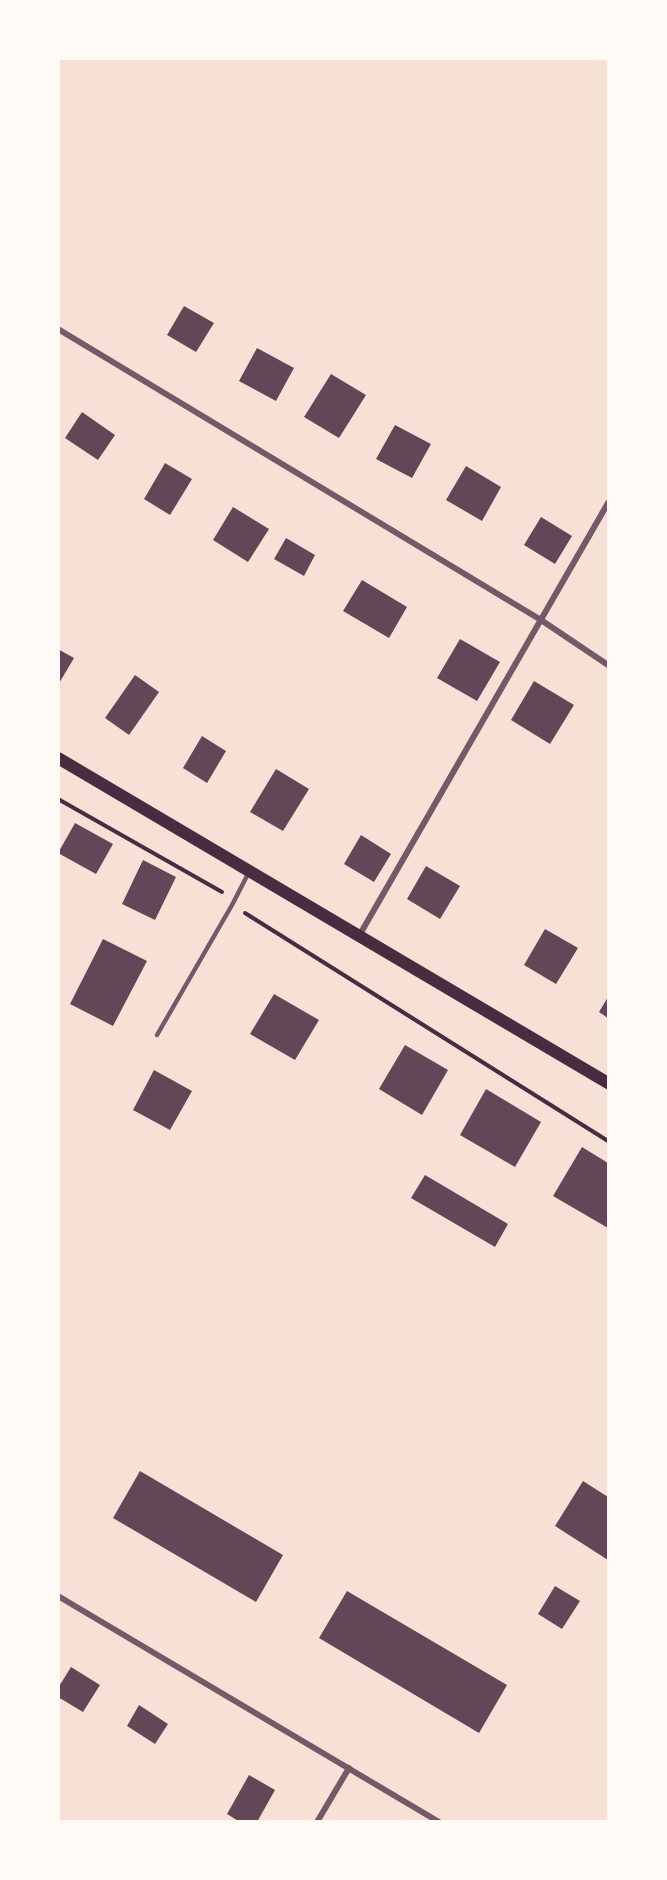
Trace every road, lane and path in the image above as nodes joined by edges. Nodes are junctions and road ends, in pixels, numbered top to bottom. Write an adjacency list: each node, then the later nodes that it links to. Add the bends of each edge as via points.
1 (58, 329): 3 (street)
2 (609, 503): 3 (street)
3 (541, 620): 4 (street); 9 (street)
4 (609, 665)
5 (58, 758): 7 (main road)
6 (58, 799): 8 (path, via 221,891)
7 (249, 871): 8 (lane); 9 (main road)
8 (232, 905): 10 (lane); 12 (path)
9 (359, 936): 11 (main road)
10 (157, 1035)
11 (609, 1083)
12 (609, 1141)
13 (58, 1596): 14 (street)
14 (349, 1768): 15 (street); 16 (street)
15 (317, 1821)
16 (439, 1821)

